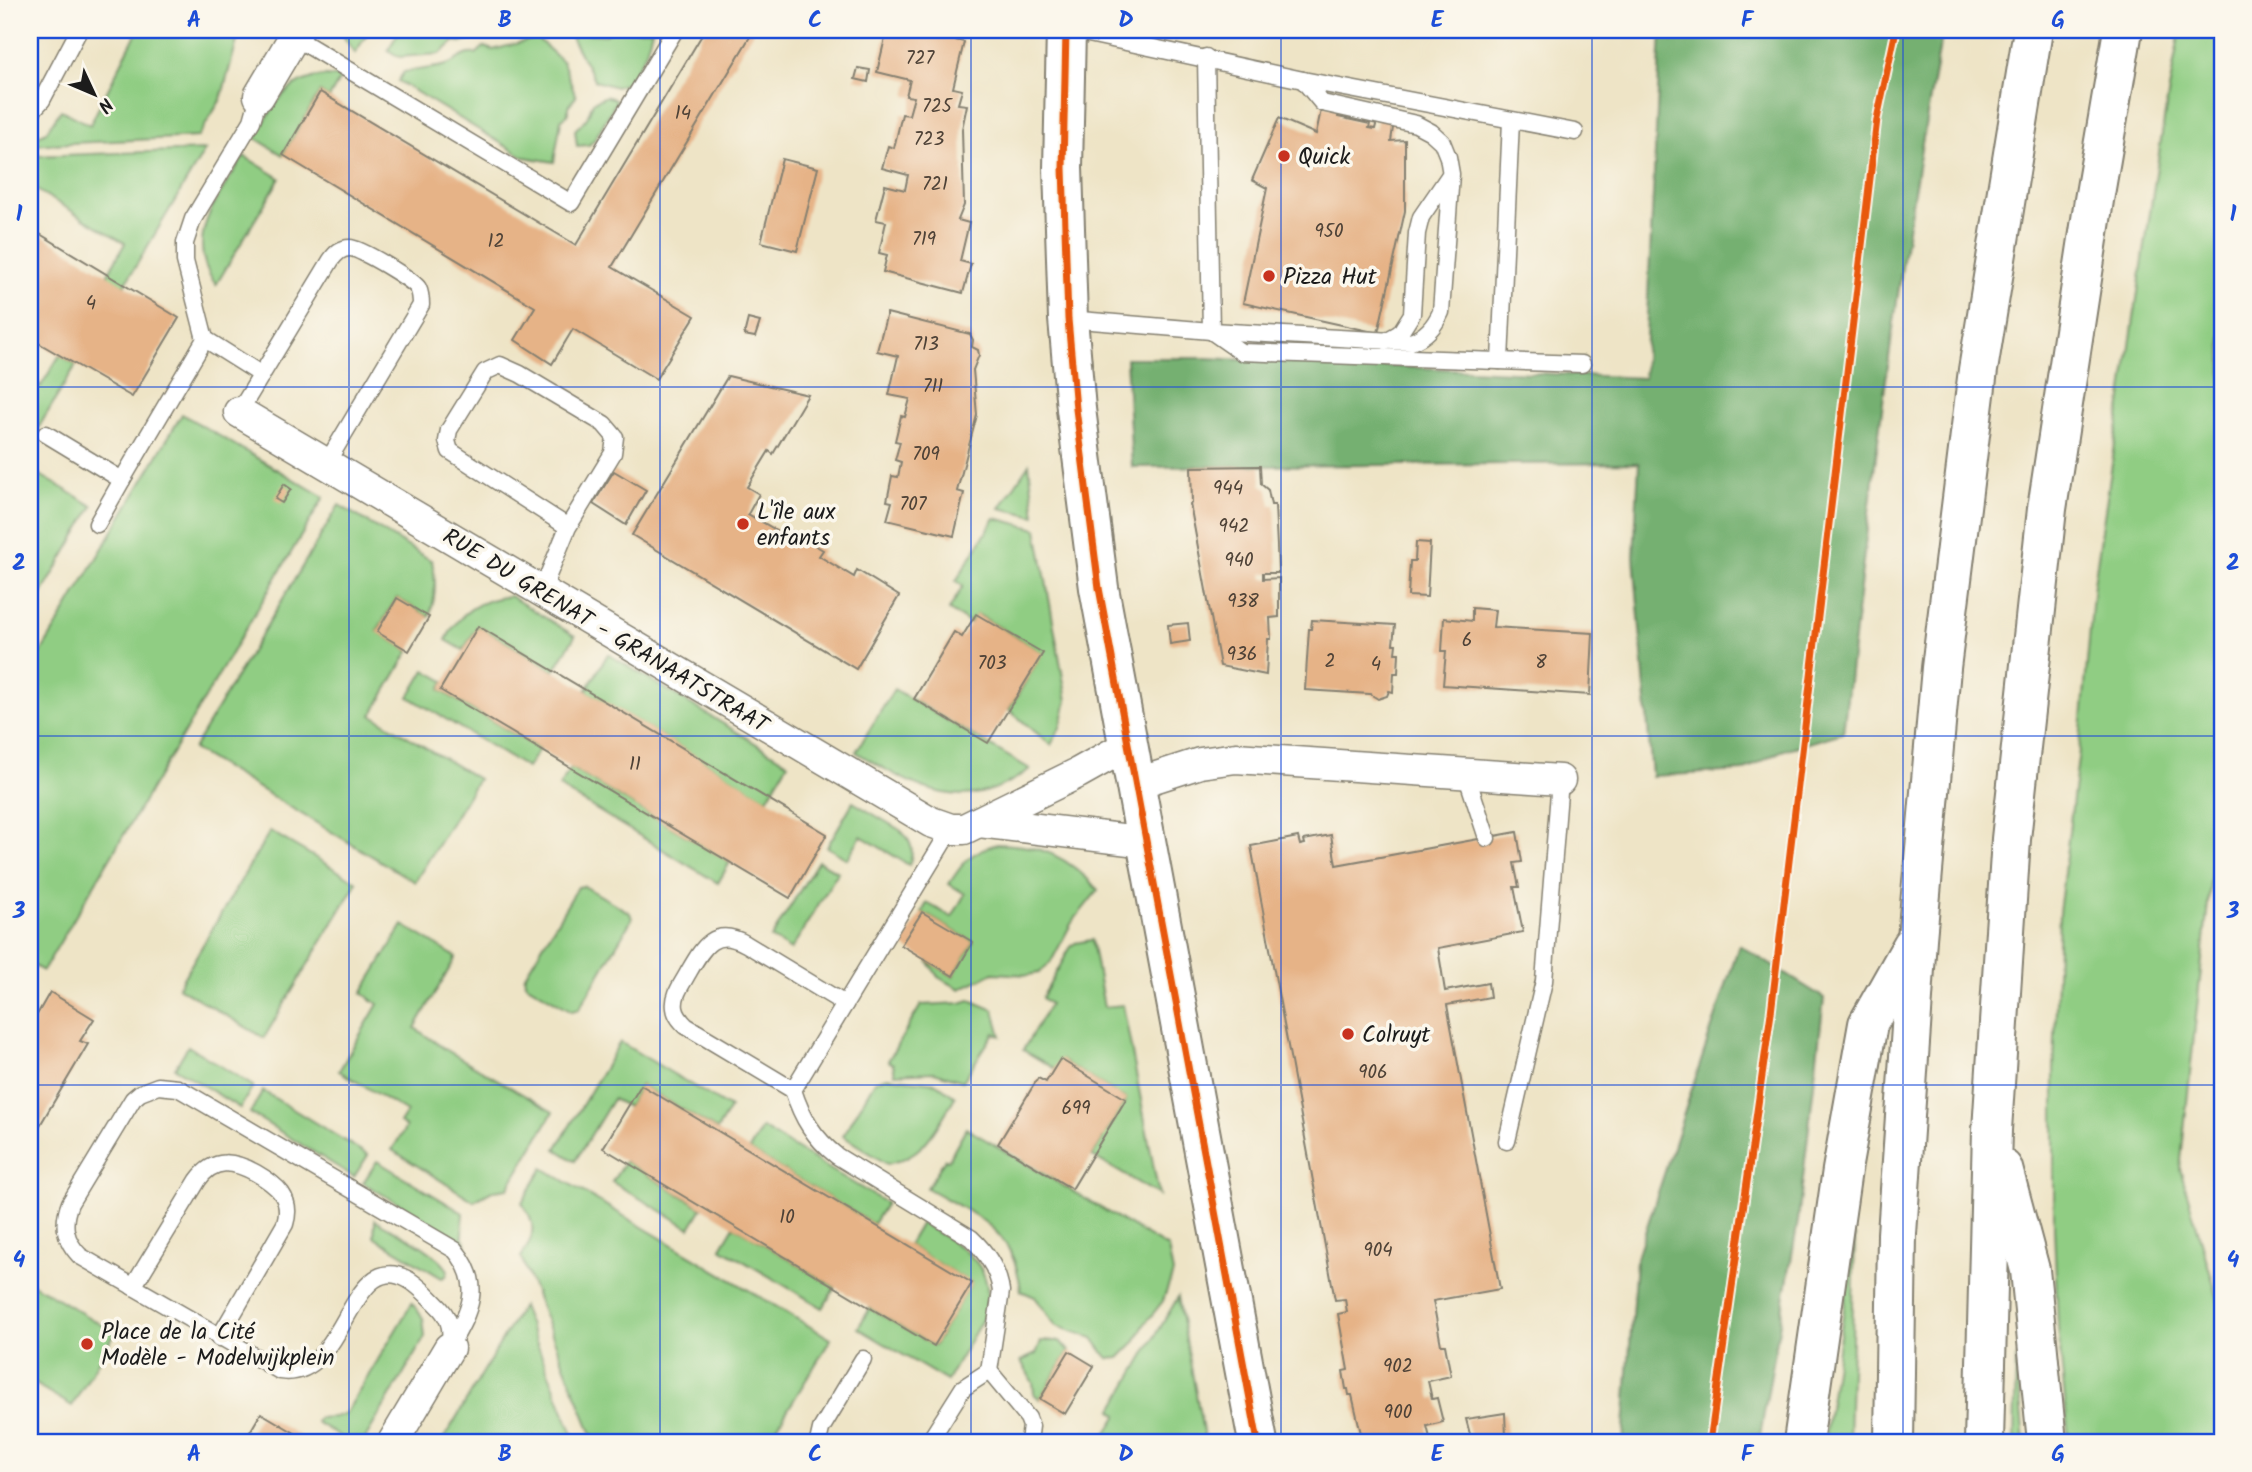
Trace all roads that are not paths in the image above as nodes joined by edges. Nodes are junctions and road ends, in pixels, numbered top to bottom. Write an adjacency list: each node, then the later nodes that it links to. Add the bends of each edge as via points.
1 (79, 30): 10 (lane, via 42,100)
2 (675, 30): 6 (lane, via 571,203)
3 (1068, 30): 7 (lane); 14 (main road, via 1063,168)
4 (2033, 30): 35 (main road, via 1976,383 1941,668)
5 (2123, 30): 38 (main road, via 2047,509 2011,839)
6 (296, 34): 9 (street)
7 (1206, 57): 8 (lane); 15 (lane)
8 (1303, 80): 11 (lane); 13 (lane, via 1322,103 1424,128 1442,142)
9 (259, 96): 16 (lane, via 251,121 186,236 185,261)
10 (30, 113)
11 (1511, 121): 12 (lane); 18 (lane)
12 (1575, 132)
13 (1451, 174): 17 (lane, via 1421,218 1412,314 1400,333); 17 (lane, via 1441,312 1422,337 1410,342)
14 (1068, 319): 15 (lane); 28 (main road, via 1099,588)
15 (1211, 331): 17 (lane); 18 (lane, via 1241,352)
16 (205, 339): 20 (lane); 24 (lane)
17 (1386, 341)
18 (1500, 361): 19 (lane)
19 (1582, 364)
20 (262, 374): 21 (lane); 23 (lane, via 339,251 360,251 415,284 421,299 419,310)
21 (239, 412): 23 (street, RUE DU GRENAT - GRANAATSTRAAT)
22 (46, 434): 24 (lane)
23 (326, 464): 27 (street, RUE DU GRENAT - GRANAATSTRAAT)
24 (122, 480): 25 (lane)
25 (97, 524)
26 (568, 527): 26 (lane, via 613,453 615,437 604,424 520,373 495,366 485,372 450,430 448,446 454,455); 27 (lane, via 547,578 547,589)
27 (558, 602): 32 (street, RUE DU GRENAT - GRANAATSTRAAT, via 931,822)
28 (1128, 745): 31 (main road); 32 (street, via 1078,774)
29 (1466, 774): 30 (street); 31 (street, via 1236,758 1200,763); 33 (lane)
30 (1560, 780): 39 (lane, via 1544,981)
31 (1135, 784): 34 (main road)
32 (965, 826): 34 (street, RUE DU GRENAT - GRANAATSTRAAT); 36 (lane)
33 (1487, 838)
34 (1146, 842): 49 (main road)
35 (1917, 939): 50 (main road, via 1868,1024); 51 (main road, via 1897,1234)
36 (845, 1004): 37 (lane); 37 (lane, via 730,937 712,940 699,953 675,999 679,1018)
37 (793, 1090): 44 (lane, via 806,1123 825,1147 971,1238 987,1255 1000,1291)
38 (1992, 1130): 52 (main road); 53 (main road, via 2030,1270)
39 (1507, 1141)
40 (133, 1287): 41 (lane); 41 (lane, via 209,1168 232,1162 271,1181 287,1204 285,1224); 42 (lane, via 73,1249 65,1231 66,1212 133,1099 159,1086 178,1088 455,1250 471,1278 472,1300)
41 (219, 1338): 42 (lane, via 271,1368 289,1373 305,1369 324,1354 366,1286 379,1277 395,1275 415,1285 445,1314 452,1334)
42 (449, 1348): 45 (street)
43 (863, 1359): 46 (lane, via 821,1429)
44 (989, 1371): 47 (lane, via 963,1388); 48 (lane, via 1028,1418)
45 (393, 1442)
46 (818, 1442)
47 (929, 1442)
48 (1029, 1442)
49 (1258, 1442)
50 (1803, 1442)
51 (1894, 1442)
52 (1984, 1442)
53 (2047, 1442)

